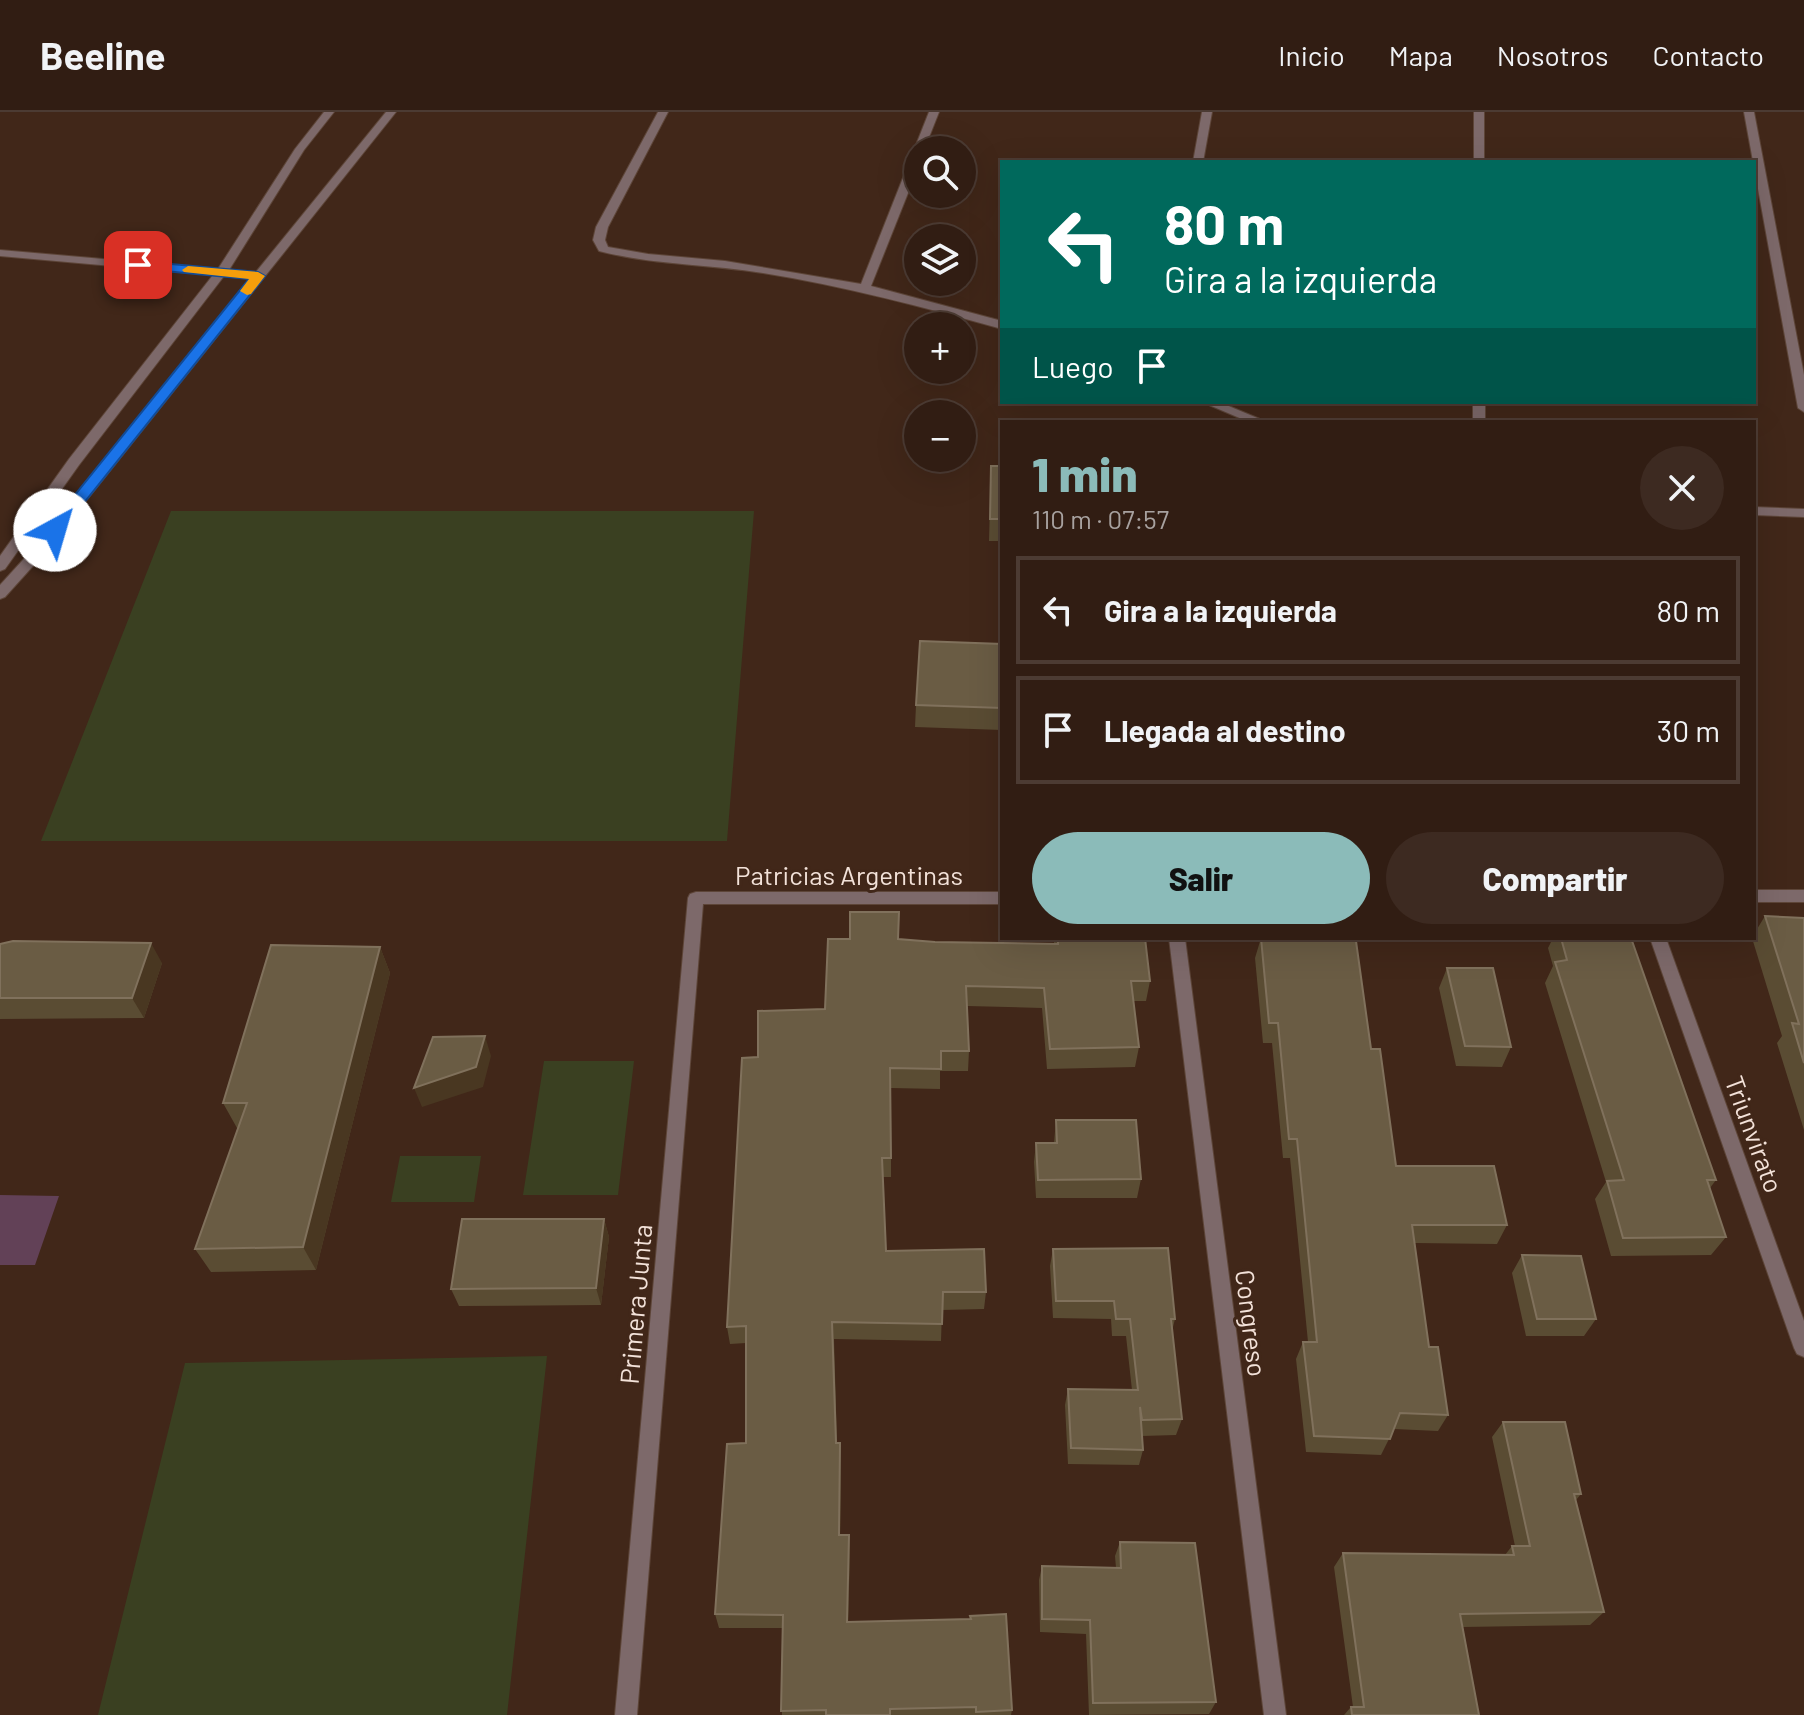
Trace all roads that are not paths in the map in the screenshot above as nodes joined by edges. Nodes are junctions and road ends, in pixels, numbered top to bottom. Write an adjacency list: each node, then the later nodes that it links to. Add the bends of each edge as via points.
1 (329, 112): 13 (street)
2 (391, 112): 14 (street)
3 (663, 112): 15 (street, via 602,227 603,249)
4 (934, 112): 8 (street)
5 (1207, 112): 9 (street)
6 (1479, 112): 10 (street)
7 (1749, 112): 18 (street)
8 (925, 136)
9 (1198, 160)
10 (1479, 160)
11 (904, 190): 15 (street)
12 (0, 253): 13 (street)
13 (221, 273): 14 (street); 22 (street)
14 (258, 276): 23 (street)
15 (866, 286): 16 (street)
16 (1000, 324)
17 (1213, 404): 19 (street)
18 (1804, 408)
19 (1256, 420)
20 (1756, 511): 21 (street)
21 (1804, 513)
22 (0, 566)
23 (0, 594)
24 (1756, 896): 25 (street)
25 (1804, 896)
26 (696, 898): 27 (street, Patricias Argentinas); 31 (street, Primera Junta)
27 (1000, 898)
28 (1177, 940): 32 (street, Congreso)
29 (1659, 940): 30 (street, Triunvirato)
30 (1804, 1348)
31 (626, 1715)
32 (1275, 1715)

